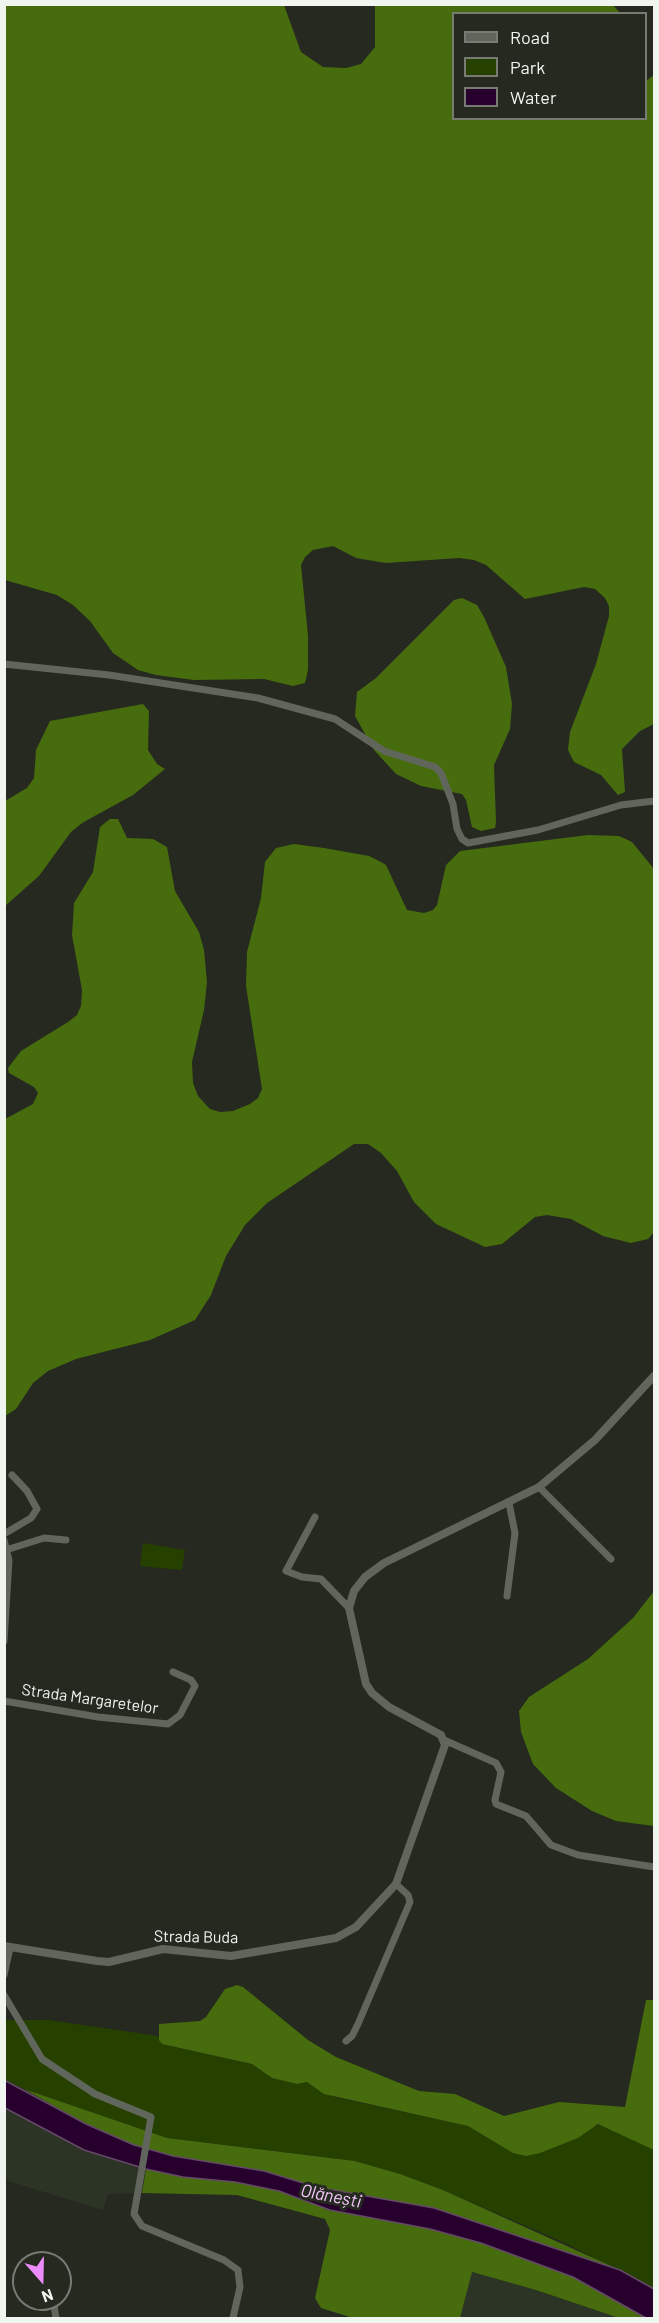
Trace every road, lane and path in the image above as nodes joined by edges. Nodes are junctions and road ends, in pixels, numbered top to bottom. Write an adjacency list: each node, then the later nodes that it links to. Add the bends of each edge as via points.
1 (4, 664): 2 (street, via 109,675 248,697 335,720 384,751 435,767 453,804 457,829 468,843 538,830 621,804)
2 (654, 801)
3 (654, 1376): 4 (street)
4 (651, 1386): 6 (street)
5 (12, 1475): 9 (street, via 37,1509 31,1518)
6 (539, 1487): 7 (street); 13 (street)
7 (509, 1503): 14 (street, via 515,1533); 15 (street, via 384,1563 357,1586)
8 (315, 1516): 15 (street, via 286,1571 321,1579)
9 (4, 1534)
10 (4, 1540): 12 (street)
11 (66, 1540): 12 (street, via 44,1538)
12 (9, 1550): 16 (street)
13 (611, 1559)
14 (507, 1596)
15 (349, 1608): 19 (street, via 366,1684 372,1693)
16 (4, 1641)
17 (173, 1672): 18 (street, Strada Margaretelor, via 195,1686 180,1716 168,1724)
18 (4, 1701)
19 (444, 1740): 20 (street, via 496,1763 501,1772 496,1804 525,1816 551,1845 578,1855); 21 (street, Strada Buda)
20 (654, 1868)
21 (396, 1884): 22 (street, Strada Buda, via 347,1934 231,1956 163,1949 97,1962); 25 (street, via 410,1902 358,2024)
22 (7, 1947): 23 (street)
23 (4, 1975)
24 (4, 1995): 26 (street, via 42,2059 94,2094 151,2117 134,2209 142,2226 224,2260 238,2270 240,2287)
25 (346, 2041)
26 (233, 2319)

